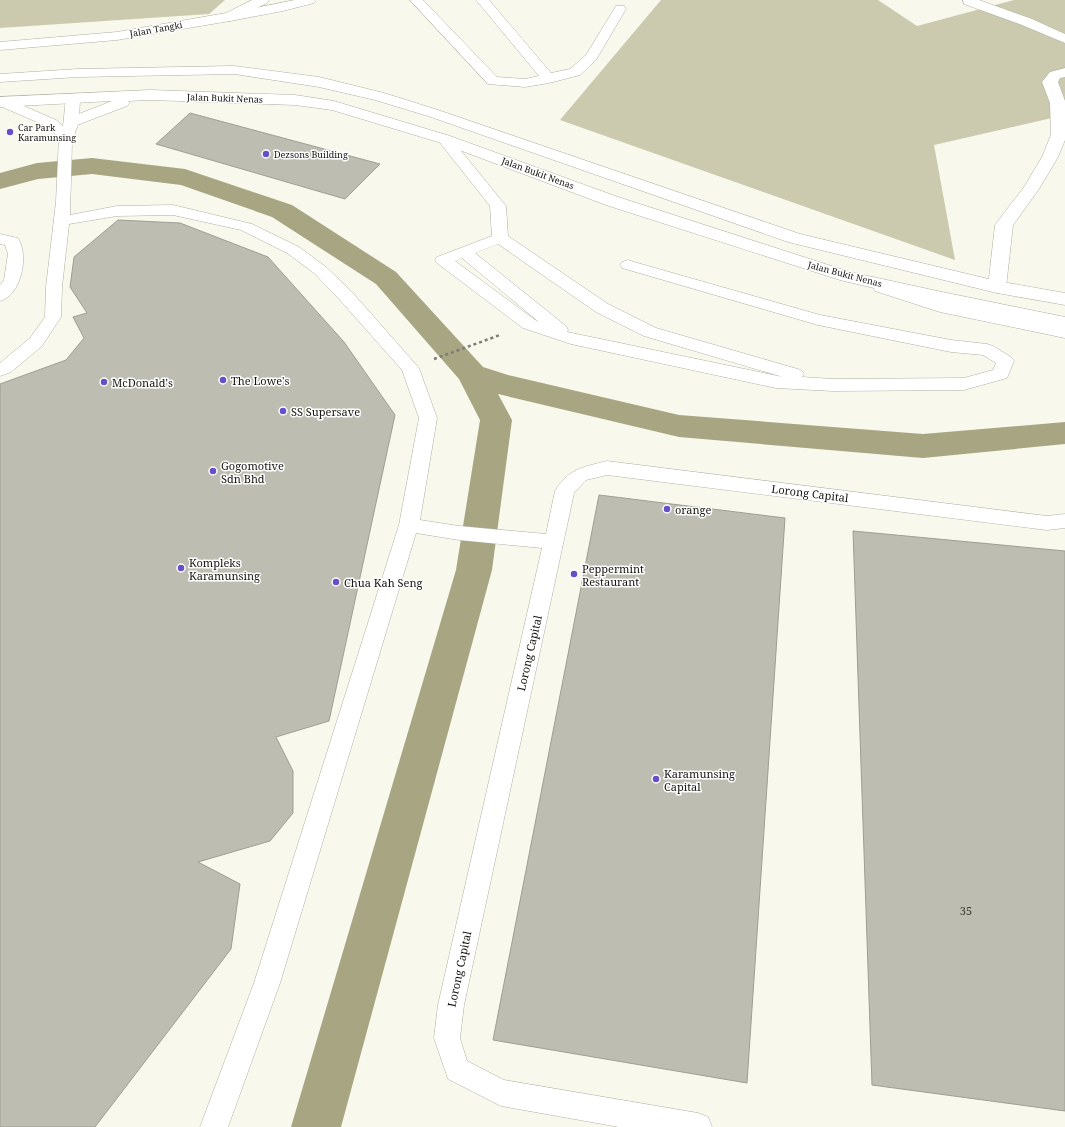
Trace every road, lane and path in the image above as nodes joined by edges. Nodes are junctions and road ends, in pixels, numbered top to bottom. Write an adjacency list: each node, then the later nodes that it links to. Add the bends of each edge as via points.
1 (262, 0): 7 (main road)
2 (310, 0): 7 (lane, Jalan Tangki)
3 (416, 0): 12 (lane, via 493,81 524,83)
4 (482, 0): 12 (lane)
5 (969, 1): 8 (main road)
6 (620, 8): 12 (lane, via 591,57 575,72)
7 (230, 17): 9 (main road, Jalan Tangki, via 117,36)
8 (1065, 39)
9 (0, 46)
10 (1065, 72): 24 (main road, via 1055,75 1050,82 1058,103 1059,135 1050,157 1031,189 1004,225)
11 (0, 78): 24 (main road, Jalan Bukit Nenas, via 234,70 319,82 433,113 794,238)
12 (549, 78)
13 (0, 85): 15 (main road, via 58,84 66,87)
14 (150, 95): 15 (main road, Jalan Bukit Nenas); 17 (main road, via 116,104); 18 (main road, Jalan Bukit Nenas, via 295,100 334,106)
15 (73, 98): 16 (main road, Jalan Bukit Nenas); 17 (lane)
16 (1, 102): 17 (lane)
17 (68, 133): 19 (lane)
18 (444, 138): 20 (lane, via 498,206); 23 (main road, Jalan Bukit Nenas, via 612,201)
19 (63, 212): 30 (lane, via 173,210 246,227 293,250 320,270); 31 (lane, via 52,317 36,342 6,368)
20 (500, 238): 32 (lane, via 602,308 650,332); 32 (lane, via 443,260 529,324 571,339 776,382)
21 (0, 239): 25 (lane, via 12,241 16,254 12,281)
22 (628, 265): 32 (lane, via 818,320 951,346 987,350 1004,361 1001,374 964,384)
23 (846, 276): 27 (main road, Jalan Bukit Nenas); 28 (lane, via 940,307)
24 (997, 287): 26 (main road, Jalan Bukit Nenas)
25 (0, 296)
26 (1065, 299)
27 (1065, 322)
28 (1065, 333)
29 (494, 337): 30 (path)
30 (410, 368): 34 (lane, via 428,418)
31 (0, 370)
32 (833, 385)
33 (1059, 523): 35 (lane, Lorong Capital, via 607,468 580,475 565,491)
34 (409, 525): 35 (lane, via 459,533); 36 (lane, via 267,983)
35 (554, 542): 37 (lane, Lorong Capital, via 450,1005 447,1038 457,1070 501,1093)
36 (214, 1127)
37 (698, 1127)

